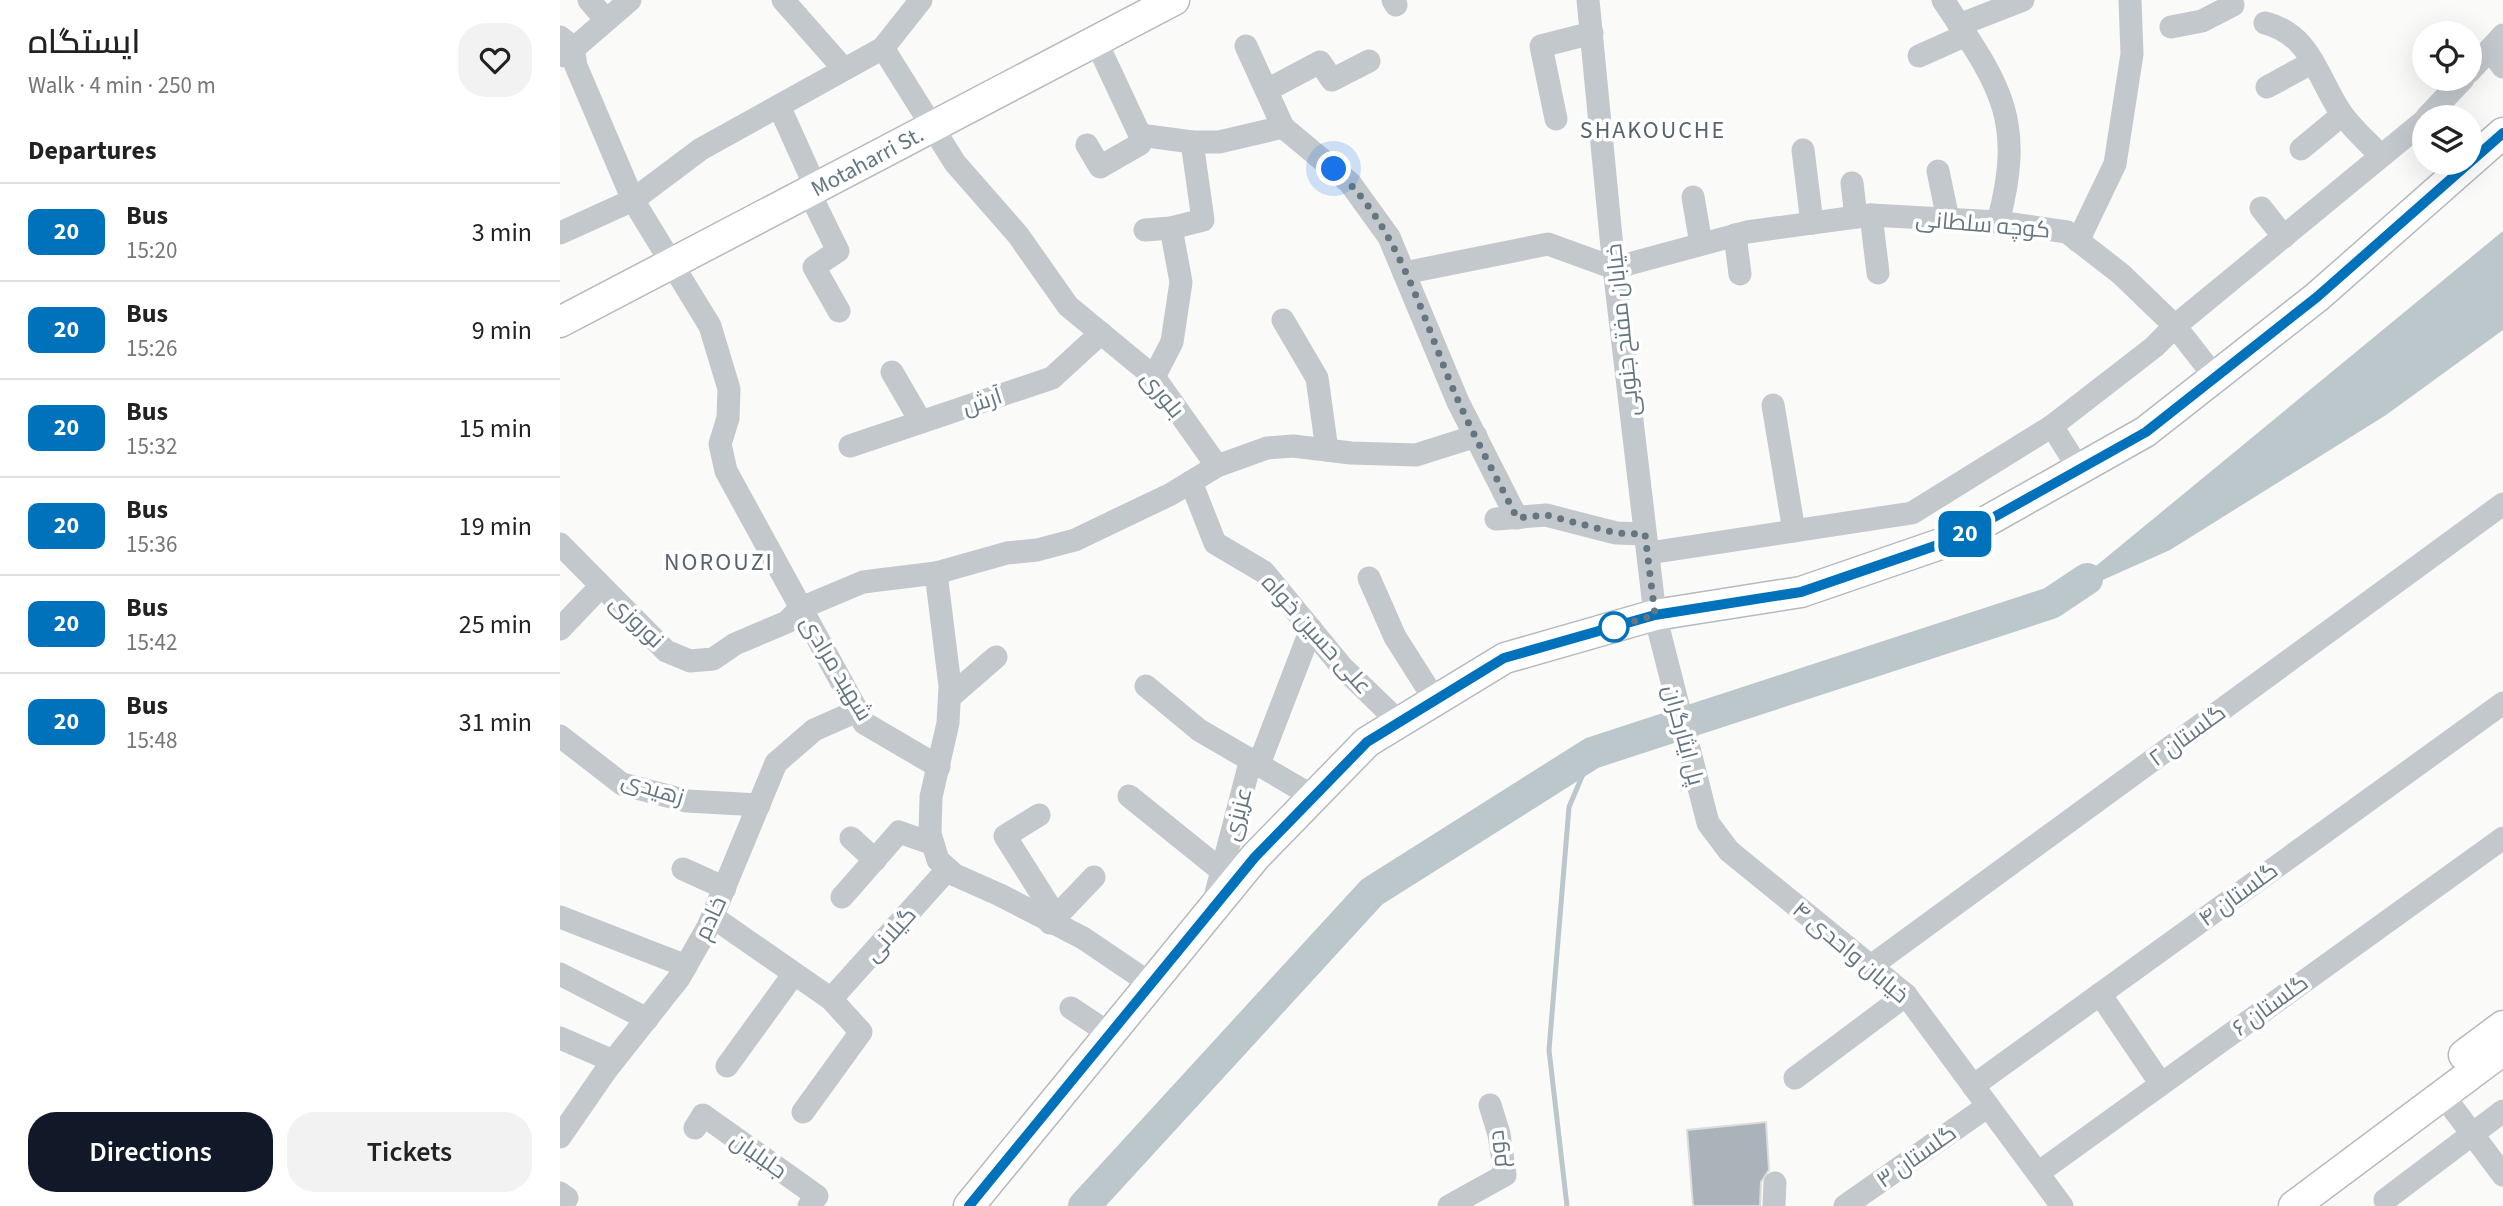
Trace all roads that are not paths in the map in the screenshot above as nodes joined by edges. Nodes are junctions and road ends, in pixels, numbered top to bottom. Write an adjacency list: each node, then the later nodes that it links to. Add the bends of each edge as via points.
1 (589, 0): 11 (street)
2 (630, 0): 11 (street)
3 (783, 0): 25 (street)
4 (1174, 0): 16 (main road, Motaharri St.)
5 (1588, 0): 15 (street, خیابان مفتح جنوبی)
6 (1943, 0): 14 (street)
7 (2023, 0): 14 (street)
8 (2130, 0): 58 (street, via 2132,54 2115,164)
9 (2229, 0): 13 (street, via 2233,5 2202,21)
10 (919, 1): 19 (street)
11 (606, 20): 18 (street)
12 (2264, 23): 23 (street, via 2290,33)
13 (2171, 27)
14 (1963, 30): 21 (street); 51 (street, via 1995,80 2009,125 2007,190)
15 (1592, 33): 32 (street, via 1541,46); 61 (street, خیابان مفتح جنوبی)
16 (1096, 41): 34 (main road, Motaharri St.); 37 (street)
17 (1246, 46): 27 (street)
18 (564, 48): 47 (street, شهید مرادی)
19 (883, 48): 25 (street); 34 (street, بلوری)
20 (2499, 51): 24 (street)
21 (1919, 57)
22 (1369, 61): 27 (street, via 1332,80 1320,62)
23 (2313, 62): 26 (street); 31 (street)
24 (2482, 63)
25 (843, 68): 30 (street)
26 (2267, 87)
27 (1267, 90): 33 (street)
28 (2452, 91): 29 (street)
29 (2438, 105)
30 (779, 106): 45 (street); 47 (street, via 701,149)
31 (2343, 115): 40 (street); 42 (street)
32 (1556, 119)
33 (1283, 127): 38 (street, via 1219,142); 62 (street, via 1350,183 1389,237)
34 (931, 128): 45 (main road, Motaharri St.); 69 (street, بلوری, via 955,163 1018,234 1068,306)
35 (2412, 130): 42 (street)
36 (2503, 133): 72 (main road, via 2317,297)
37 (1140, 135): 38 (street); 39 (street, via 1140,144 1100,167)
38 (1192, 142): 53 (street, via 1203,220)
39 (1087, 145)
40 (2301, 149)
41 (1802, 150): 52 (street)
42 (2381, 156): 57 (street)
43 (1938, 171): 50 (street)
44 (1852, 183): 49 (street)
45 (813, 190): 60 (main road, Motaharri St.); 65 (street, via 838,251 814,267)
46 (1693, 197): 59 (street)
47 (633, 200): 55 (street); 60 (street, شهید مرادی)
48 (2261, 208): 57 (street)
49 (1863, 216): 50 (street, کوچه سلطانی); 52 (street, کوچه سلطانی); 64 (street)
50 (1948, 219): 51 (street, کوچه سلطانی)
51 (1998, 222): 58 (street, کوچه سلطانی, via 2067,232)
52 (1812, 223): 56 (street, کوچه سلطانی)
53 (1171, 228): 54 (street); 71 (street, via 1181,282 1172,342)
54 (1144, 230)
55 (560, 233)
56 (1735, 235): 59 (street, کوچه سلطانی); 63 (street)
57 (2284, 237): 68 (street)
58 (2078, 241): 68 (street, کوچه سلطانی, via 2121,274)
59 (1701, 244): 61 (street, کوچه سلطانی)
60 (672, 263): 67 (main road, Motaharri St.); 89 (street, شهید مرادی, via 710,326 722,361 729,389 728,418 720,444 726,471)
61 (1614, 268): 62 (street, via 1548,244); 84 (street, خیابان مفتح جنوبی)
62 (1404, 273): 76 (street)
63 (1740, 274)
64 (1878, 274)
65 (839, 311)
66 (1283, 320): 78 (street, via 1317,378)
67 (560, 322)
68 (2175, 326): 72 (street, کوچه سلطانی); 75 (street)
69 (1101, 333): 71 (street, بلوری); 74 (street, آرش, via 1052,378)
70 (892, 372): 74 (street)
71 (1154, 377): 79 (street, بلوری)
72 (2216, 377): 80 (main road, via 2146,432)
73 (1773, 405): 83 (street)
74 (920, 422): 77 (street, آرش)
75 (2052, 426): 80 (street); 83 (street, via 1912,513)
76 (1476, 436): 78 (street, via 1416,455); 84 (street, via 1506,519 1546,515)
77 (850, 446)
78 (1327, 450): 79 (street, via 1267,448)
79 (1217, 466): 81 (street, نوروزی)
80 (2079, 469): 90 (main road, via 1955,539 1878,566 1801,592)
81 (1191, 482): 86 (street, نوروزی, via 1075,540); 92 (street, علی حسین خواه, via 1215,543 1264,572)
82 (2503, 504): 123 (street, گلستان ۲)
83 (1794, 531): 84 (street)
84 (1647, 543): 90 (street, خیابان مفتح جنوبی)
85 (560, 544): 88 (street, نوروزی)
86 (936, 573): 89 (street, نوروزی, via 863,582); 96 (street)
87 (1368, 578): 97 (street, via 1395,637)
88 (601, 586): 89 (street, نوروزی, via 666,651 690,661 713,659 735,644 787,622); 91 (street)
89 (801, 608): 99 (street, شهید مرادی)
90 (1655, 615): 94 (street, خیابان مفتح جنوبی); 97 (main road, via 1504,658)
91 (560, 629)
92 (1311, 629): 100 (street, علی حسین خواه, via 1342,667); 102 (street, عزیزی)
93 (996, 657): 96 (street)
94 (1664, 658): 107 (street, پل ایثارگران)
95 (1146, 686): 102 (street, via 1199,730)
96 (950, 697): 103 (street)
97 (1436, 700): 100 (main road)
98 (2503, 703): 128 (street, گلستان ۴)
99 (857, 711): 103 (street, شهید مرادی, via 864,723); 106 (street, خادم, via 814,730 776,763)
100 (1399, 722): 105 (main road, via 1367,742)
101 (560, 736): 106 (street, زهیدی, via 622,784 687,801)
102 (1255, 762): 105 (street); 115 (street, عزیزی)
103 (939, 767): 111 (street, via 931,797)
104 (1129, 796): 115 (street)
105 (1314, 797): 119 (main road, via 1255,857)
106 (759, 805): 117 (street, خادم)
107 (1704, 811): 123 (street, خیابان واحدی ۴, via 1729,851)
108 (1039, 815): 122 (street, via 1005,835)
109 (851, 838): 112 (street)
110 (2503, 838): 141 (street, گلستان ۶)
111 (933, 844): 112 (street, via 899,832); 114 (street, via 938,860)
112 (875, 860): 118 (street)
113 (683, 869): 117 (street)
114 (948, 869): 122 (street); 130 (street, گیلانی)
115 (1222, 871): 119 (street, عزیزی)
116 (1094, 877): 122 (street)
117 (725, 888): 120 (street, خادم)
118 (842, 897)
119 (1212, 910): 127 (main road)
120 (713, 917): 124 (street, خادم); 126 (street)
121 (560, 918): 124 (street)
122 (1054, 920): 127 (street)
123 (1871, 966): 129 (street, خیابان واحدی ۴)
124 (686, 967): 132 (street, خادم)
125 (560, 974): 132 (street)
126 (793, 975): 130 (street); 138 (street)
127 (1151, 984): 134 (main road)
128 (2100, 994): 141 (street); 142 (street, گلستان ۴)
129 (1906, 995): 140 (street); 142 (street, خیابان واحدی ۴)
130 (831, 999): 147 (street, via 861,1032)
131 (1071, 1008): 134 (street)
132 (647, 1019): 137 (street, خادم)
133 (2503, 1026): 151 (main road, via 2390,1110)
134 (1110, 1034): 157 (main road)
135 (560, 1038): 137 (street)
136 (2503, 1050): 151 (main road)
137 (613, 1061): 150 (street, خادم)
138 (727, 1066)
139 (2503, 1068): 145 (main road)
140 (1795, 1078)
141 (2161, 1084): 152 (street, گلستان ۶)
142 (1973, 1086): 144 (street, خیابان واحدی ۴)
143 (1490, 1105): 158 (street, دوم, via 1505,1175)
144 (1988, 1106): 152 (street, خیابان واحدی ۴); 160 (street, گلستان ۳)
145 (2452, 1107): 149 (street); 163 (main road)
146 (2503, 1111): 149 (street)
147 (803, 1112)
148 (695, 1128): 156 (street, جلیلیان, via 703,1115 817,1196)
149 (2472, 1135): 153 (street); 155 (street)
150 (560, 1137)
151 (2365, 1154): 162 (main road)
152 (2038, 1173): 161 (street, خیابان واحدی ۴)
153 (2503, 1175)
154 (1775, 1182): 159 (street)
155 (2385, 1200)
156 (809, 1206)
157 (969, 1206)
158 (1449, 1206)
159 (1774, 1206)
160 (1845, 1206)
161 (2062, 1206)
162 (2294, 1206)
163 (2319, 1206)

